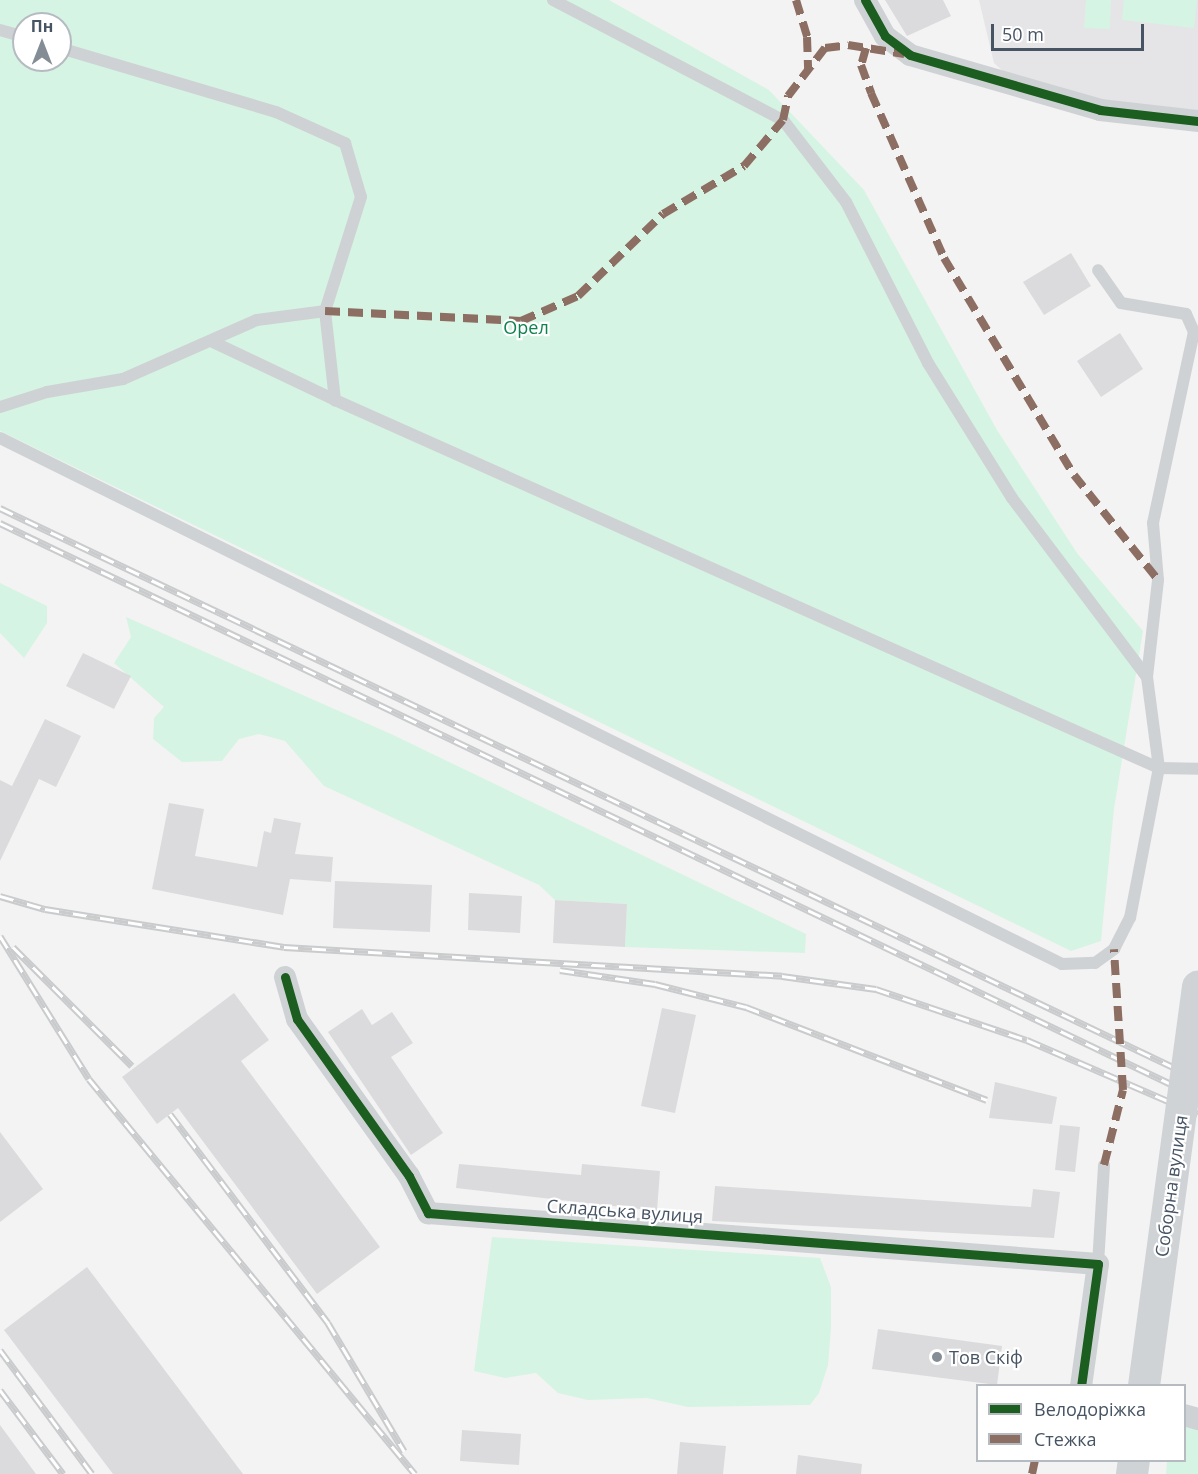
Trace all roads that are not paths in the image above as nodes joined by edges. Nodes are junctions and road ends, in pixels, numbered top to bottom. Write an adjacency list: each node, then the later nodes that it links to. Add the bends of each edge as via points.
1 (553, 0): 11 (lane, via 783,120 846,202 928,363 1012,498)
2 (865, 0): 4 (street, via 885,36 910,55 1101,110)
3 (72, 52): 6 (lane, via 276,112 345,143 361,197)
4 (1198, 121)
5 (1098, 270): 11 (lane, via 1121,303 1186,314 1194,332 1153,523 1158,580)
6 (325, 311): 7 (lane, via 257,320); 8 (lane)
7 (213, 342): 8 (lane); 9 (lane, via 123,379 47,392)
8 (335, 400): 12 (lane)
9 (0, 407)
10 (0, 438): 12 (lane, via 1062,964 1095,963 1114,949 1130,918)
11 (1147, 676): 12 (lane)
12 (1159, 768): 13 (lane)
13 (1198, 769)
14 (285, 977): 17 (street, Складська вулиця, via 297,1019 409,1176 428,1213)
15 (1198, 987): 19 (main road, Соборна вулиця, bridge)
16 (1104, 1165): 17 (lane)
17 (1098, 1264): 18 (street)
18 (1081, 1384)
19 (1144, 1384)

